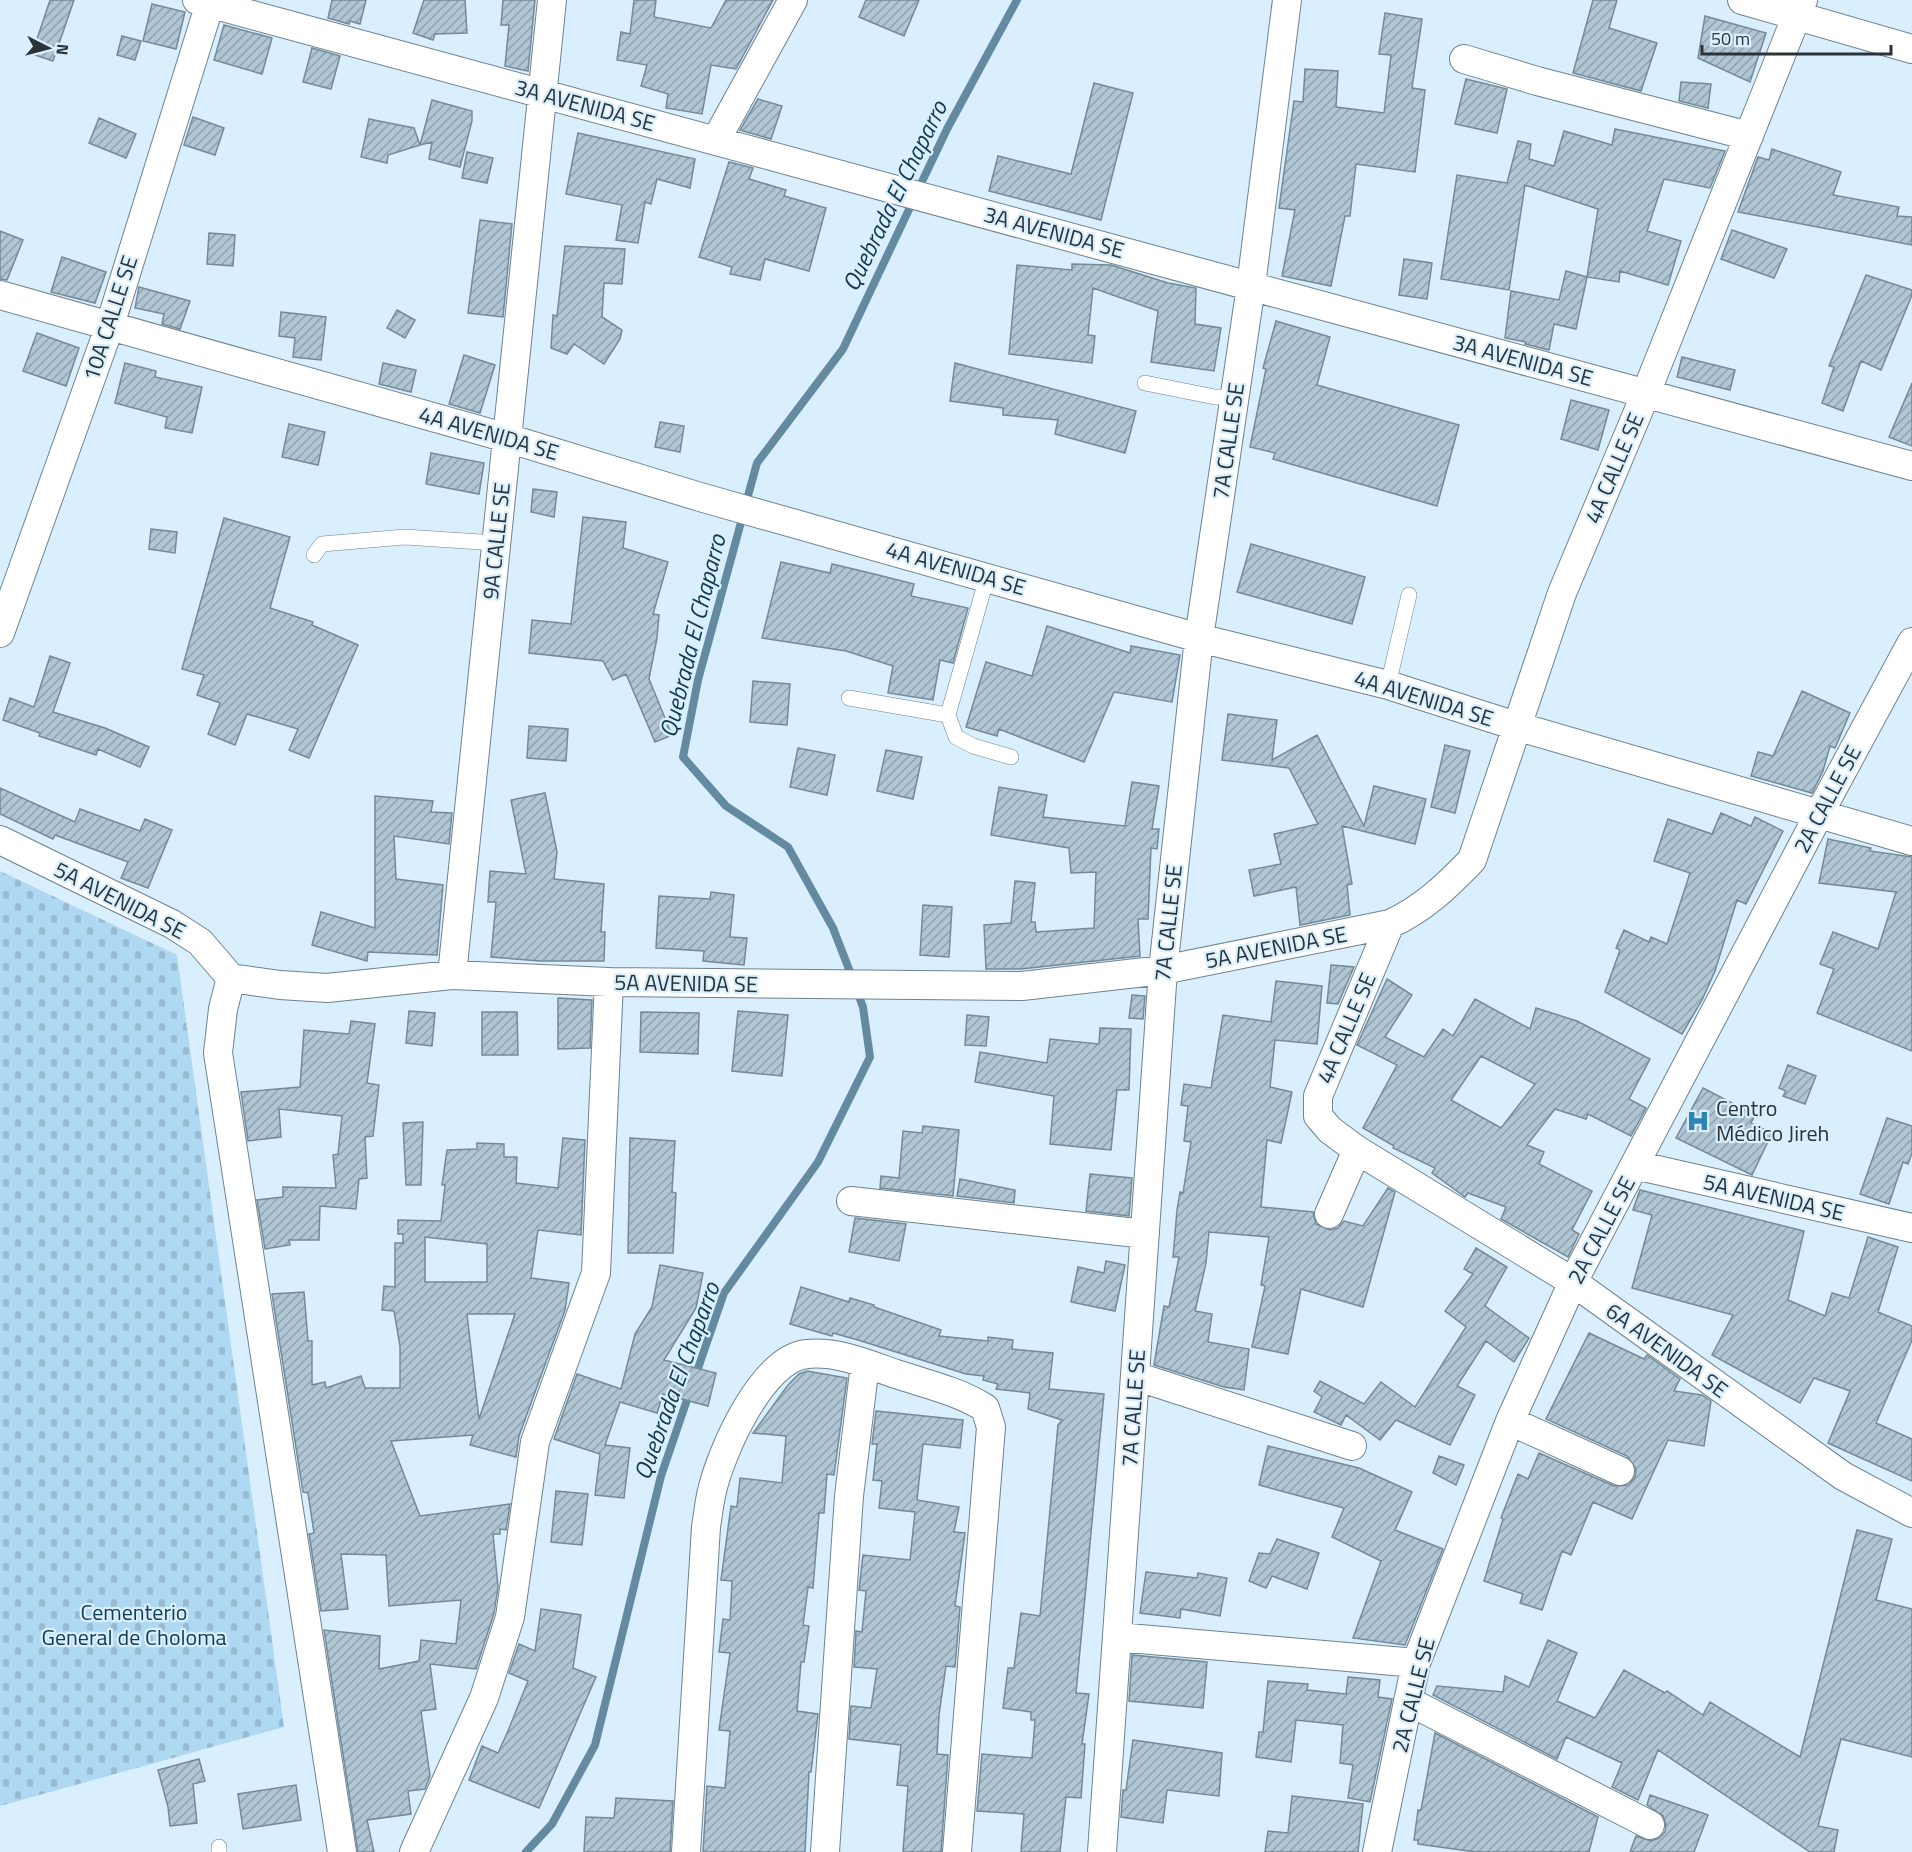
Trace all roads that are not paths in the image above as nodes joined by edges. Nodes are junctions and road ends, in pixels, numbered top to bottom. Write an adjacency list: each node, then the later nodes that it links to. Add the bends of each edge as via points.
1 (552, 0): 9 (street, 9A CALLE SE)
2 (793, 0): 11 (street)
3 (1287, 0): 12 (street, 7A CALLE SE)
4 (1742, 0): 6 (street)
5 (206, 1): 9 (street, 3A AVENIDA SE); 14 (street, 10A CALLE SE)
6 (1800, 8): 7 (street); 10 (street, 4A CALLE SE)
7 (1912, 50)
8 (1464, 59): 10 (street)
9 (544, 94): 11 (street, 3A AVENIDA SE); 18 (street, 9A CALLE SE)
10 (1749, 136): 16 (street, 4A CALLE SE)
11 (716, 140): 12 (street, 3A AVENIDA SE)
12 (1251, 286): 16 (street, 3A AVENIDA SE); 17 (street, 7A CALLE SE)
13 (0, 295): 14 (street, 4A AVENIDA SE)
14 (110, 325): 18 (street, 4A AVENIDA SE); 24 (street, 10A CALLE SE)
15 (1145, 383): 17 (lane)
16 (1646, 393): 19 (street, 3A AVENIDA SE); 30 (street, 4A CALLE SE, via 1562,593)
17 (1234, 398): 25 (street, 7A CALLE SE)
18 (507, 438): 20 (street, 9A CALLE SE); 22 (street, 4A AVENIDA SE)
19 (1912, 466)
20 (496, 543): 21 (lane, via 405,537 322,544); 37 (street, 9A CALLE SE)
21 (314, 555)
22 (987, 577): 25 (street, 4A AVENIDA SE); 29 (lane)
23 (1409, 595): 27 (lane)
24 (0, 633)
25 (1199, 638): 27 (street, 4A AVENIDA SE); 36 (street, 7A CALLE SE)
26 (1912, 642): 32 (street, 2A CALLE SE)
27 (1388, 685): 30 (street, 4A AVENIDA SE)
28 (849, 698): 29 (lane)
29 (948, 715): 31 (lane, via 956,737)
30 (1516, 726): 32 (street, 4A AVENIDA SE); 35 (street, 4A CALLE SE, via 1472,860 1440,894)
31 (1011, 757)
32 (1819, 813): 34 (street, 4A AVENIDA SE); 42 (street, 2A CALLE SE)
33 (0, 840): 38 (street, 5A AVENIDA SE, via 172,924 200,942)
34 (1912, 841)
35 (1398, 921): 36 (street, 5A AVENIDA SE); 40 (street, 4A CALLE SE, via 1318,1096 1317,1116)
36 (1163, 970): 39 (street, 5A AVENIDA SE, via 1022,986); 46 (street, 7A CALLE SE)
37 (452, 975): 38 (street, 5A AVENIDA SE, via 327,988); 39 (street, 5A AVENIDA SE)
38 (231, 978): 58 (street, via 218,1053)
39 (609, 982): 59 (street, via 596,1273 535,1442 510,1617 484,1698)
40 (1330, 1130): 41 (street, 6A AVENIDA SE)
41 (1357, 1150): 44 (street); 47 (street, 6A AVENIDA SE)
42 (1635, 1166): 45 (street, 5A AVENIDA SE); 47 (street, 2A CALLE SE)
43 (851, 1201): 46 (street)
44 (1329, 1215)
45 (1912, 1228)
46 (1145, 1234): 49 (street, 7A CALLE SE)
47 (1573, 1282): 50 (street, 2A CALLE SE); 53 (street, 6A AVENIDA SE, via 1843,1476)
48 (865, 1364): 60 (street, via 838,1355 805,1354 779,1367 755,1394 730,1442 712,1490 706,1527); 61 (street, via 849,1496); 62 (street, via 966,1396 985,1408 991,1427)
49 (1135, 1376): 51 (street); 54 (street, 7A CALLE SE)
50 (1510, 1421): 52 (street); 55 (street, 2A CALLE SE)
51 (1352, 1446)
52 (1620, 1471)
53 (1912, 1513)
54 (1117, 1636): 55 (street); 63 (street, 7A CALLE SE)
55 (1416, 1663): 56 (street, 2A CALLE SE)
56 (1408, 1701): 57 (street); 64 (street, 2A CALLE SE)
57 (1650, 1825)
58 (342, 1852)
59 (414, 1852)
60 (686, 1852)
61 (825, 1852)
62 (957, 1852)
63 (1102, 1852)
64 (1377, 1852)

